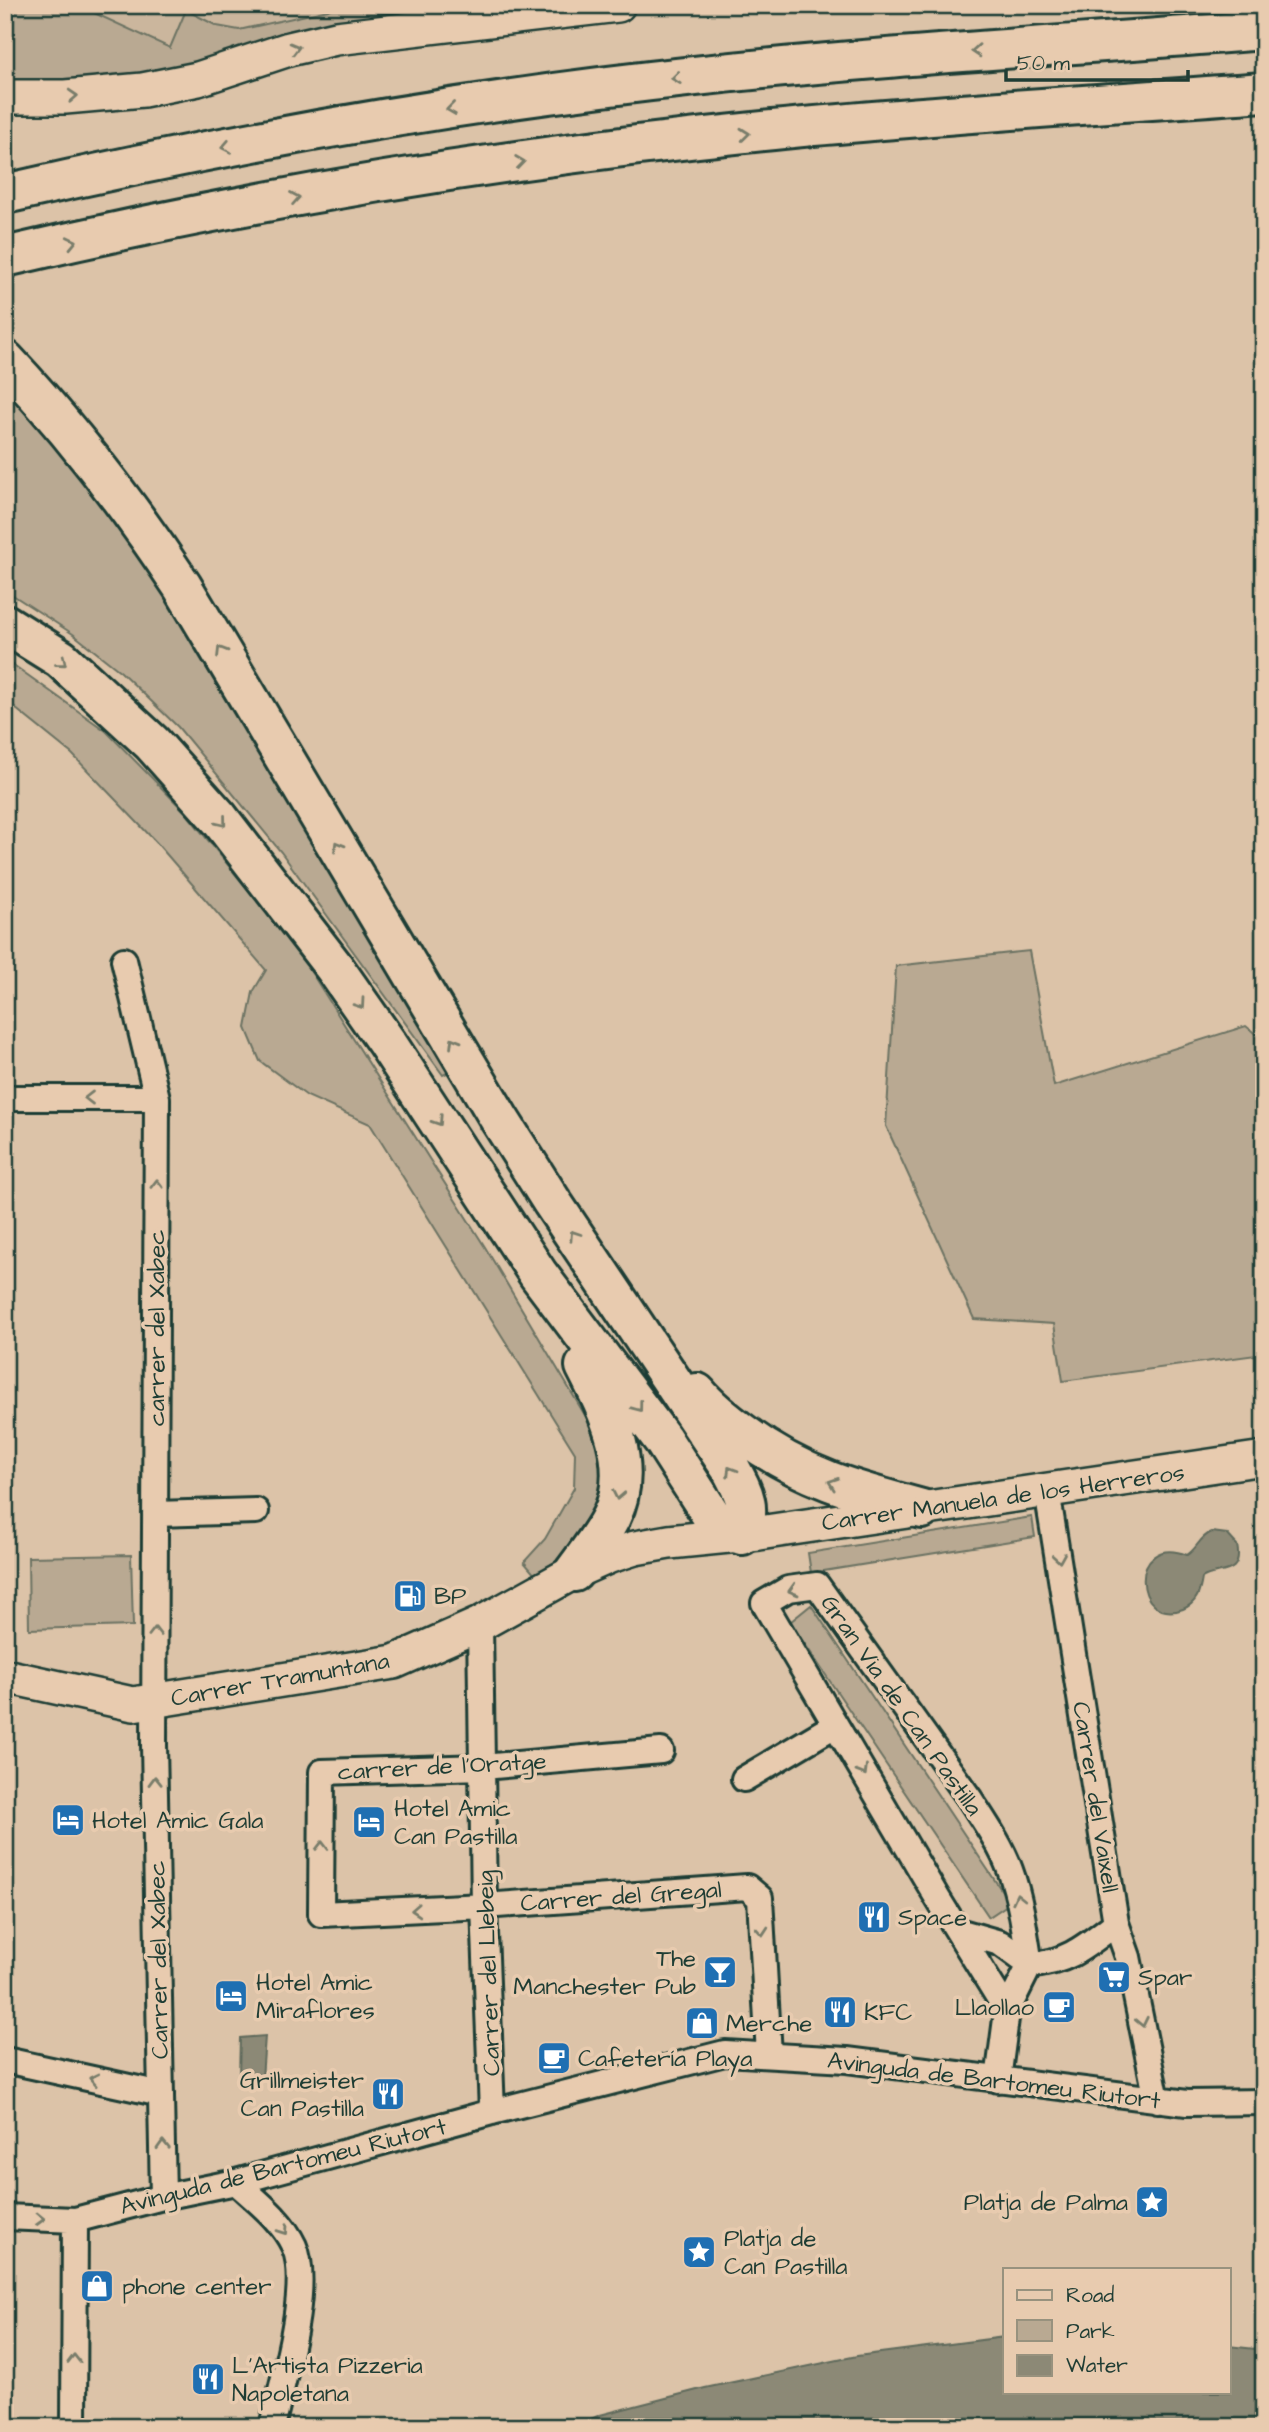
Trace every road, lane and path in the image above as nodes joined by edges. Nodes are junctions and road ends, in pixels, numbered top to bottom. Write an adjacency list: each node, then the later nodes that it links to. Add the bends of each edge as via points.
1 (618, 5): 4 (street, one-way to 1, via 143,90 198,79 336,38)
2 (1264, 30): 5 (highway, one-way to 5, via 831,62 584,90 308,132)
3 (1264, 92): 6 (highway, one-way to 3, via 381,182 633,146 887,120)
4 (5, 97)
5 (5, 194)
6 (5, 257)
7 (5, 360): 13 (highway, one-way to 7, via 500,1120 182,586 91,458)
8 (5, 624): 12 (highway, one-way to 12, via 61,659 152,743 219,818 334,967)
9 (124, 960): 11 (street, carrer del Xabec)
10 (5, 1098): 11 (street, one-way to 10)
11 (158, 1098): 18 (street, carrer del Xabec, one-way to 11)
12 (538, 1274): 19 (highway, one-way to 19, via 663,1440 713,1518); 20 (highway, one-way to 20, via 607,1411 621,1471 616,1505 597,1542)
13 (612, 1292): 16 (highway, one-way to 13, via 831,1483 755,1443 705,1403); 19 (highway, one-way to 13, via 748,1510 742,1488)
14 (1264, 1458): 15 (street, Carrer Manuela de los Herreros)
15 (1047, 1491): 16 (street, Carrer Manuela de los Herreros); 30 (street, Carrer del Vaixell, one-way to 30)
16 (922, 1509): 19 (street, Carrer Manuela de los Herreros)
17 (256, 1511): 18 (street)
18 (155, 1514): 23 (street, carrer del Xabec, one-way to 18)
19 (742, 1535): 20 (street, Carrer Tramuntana, via 635,1548)
20 (574, 1572): 21 (street, Carrer Tramuntana)
21 (480, 1624): 23 (street, Carrer Tramuntana, via 394,1662); 26 (street, Carrer del Llebeig)
22 (5, 1676): 23 (street, Carrer Tramuntana, via 133,1704)
23 (155, 1701): 37 (street, Carrer del Xabec, one-way to 23)
24 (835, 1725): 27 (street); 31 (street, Gran Via de Can Pastilla, one-way to 31); 32 (street, Gran Via de Can Pastilla, one-way to 24, via 1009,1868 970,1799 817,1584 788,1589 764,1603)
25 (662, 1751): 26 (street, carrer de l'Oratge)
26 (483, 1767): 28 (street, Carrer del Llebeig); 29 (street, carrer de l'Oratge, one-way to 26, via 322,1772)
27 (744, 1779)
28 (484, 1906): 29 (street, Carrer del Gregal, one-way to 29); 34 (street, Carrer del Gregal, one-way to 34, via 747,1887 760,1898); 40 (street, Carrer del Llebeig)
29 (321, 1914)
30 (1116, 1923): 32 (street, via 1065,1959); 38 (street, Carrer del Vaixell, one-way to 38, via 1128,1957)
31 (958, 1931): 32 (street, via 1000,1943); 33 (street, Gran Via de Can Pastilla)
32 (1030, 1965): 33 (street)
33 (1007, 2011): 36 (street)
34 (769, 2055): 36 (street, Avinguda de Bartomeu Riutort); 40 (street, Avinguda de Bartomeu Riutort, via 724,2053)
35 (5, 2060): 37 (street, one-way to 35)
36 (998, 2080): 38 (street, Avinguda de Bartomeu Riutort)
37 (161, 2094): 42 (street, carrer del Xabec, one-way to 37)
38 (1157, 2100): 39 (street, Avinguda de Bartomeu Riutort)
39 (1264, 2102)
40 (492, 2112): 41 (street, Avinguda de Bartomeu Riutort)
41 (236, 2182): 42 (street, Avinguda de Bartomeu Riutort); 46 (street, one-way to 46, via 282,2225 295,2247 300,2270 301,2293)
42 (163, 2197): 44 (street, Avinguda de Bartomeu Riutort)
43 (5, 2217): 44 (street, Avinguda de Bartomeu Riutort, one-way to 44)
44 (75, 2220): 45 (street, one-way to 44)
45 (74, 2427)
46 (272, 2427)

